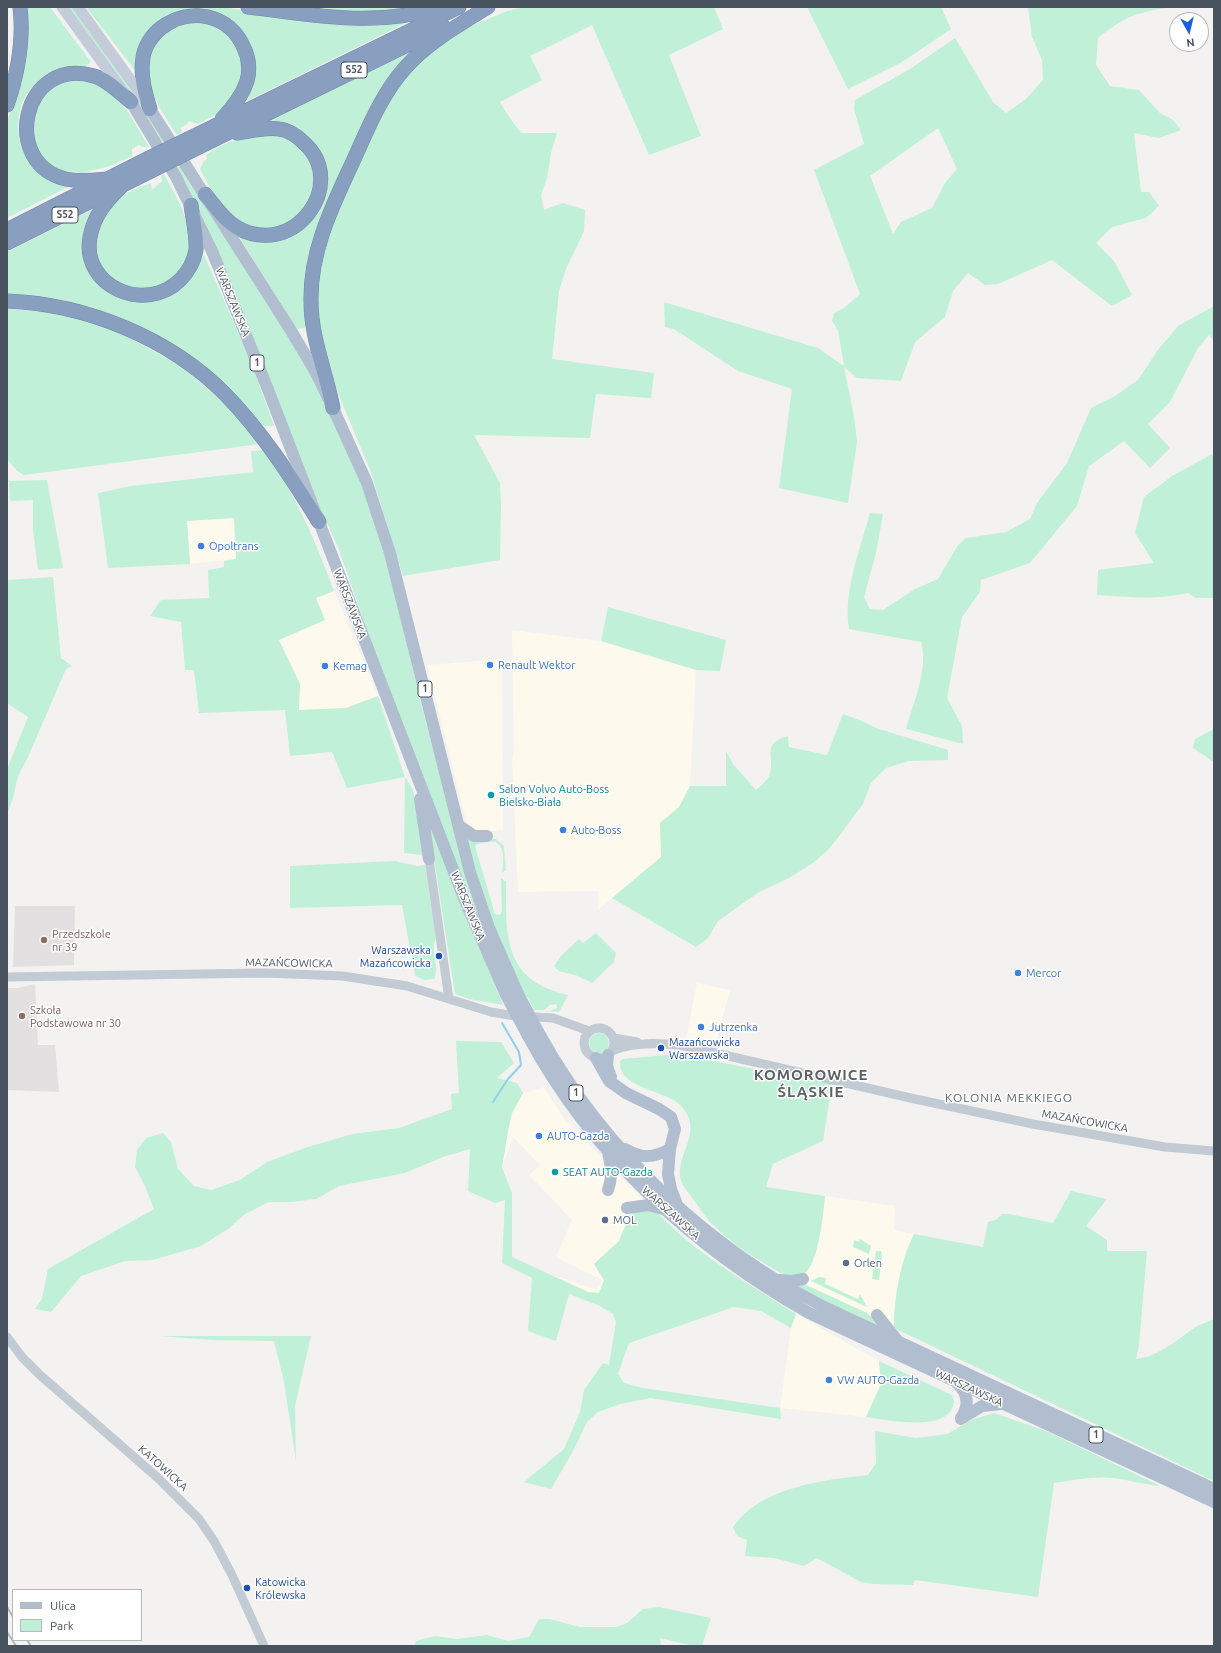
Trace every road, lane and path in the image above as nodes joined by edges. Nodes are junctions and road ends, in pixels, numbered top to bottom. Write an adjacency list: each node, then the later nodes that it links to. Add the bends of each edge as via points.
1 (20, 7): 9 (highway, via 22,38)
2 (62, 7): 8 (main road, WARSZAWSKA)
3 (78, 7): 10 (main road, WARSZAWSKA)
4 (248, 7): 5 (highway, via 375,20 398,18)
5 (442, 7)
6 (459, 7): 11 (highway, S52)
7 (489, 7): 11 (highway, S52); 20 (highway, via 423,50 397,78 376,110 324,230 315,260 311,302 316,340)
8 (131, 102): 13 (highway, via 105,81 94,76 66,74 55,78 36,92 26,113 24,124 28,147 32,157 41,167 66,179); 16 (main road, WARSZAWSKA / 1)
9 (7, 105)
10 (150, 109): 11 (highway, via 142,72 143,57 148,43 156,32 168,23 182,17 210,16 231,28 241,40 249,67 242,93); 15 (main road, WARSZAWSKA / 1)
11 (218, 131): 12 (highway, S52, bridge); 15 (highway, via 280,129 294,135 312,152 320,175 318,195 302,222 278,234 266,236 256,235 235,226)
12 (152, 164): 13 (highway, S52); 14 (highway, S52)
13 (108, 179): 17 (highway, S52)
14 (122, 186): 16 (highway, via 97,216 90,237 90,247 96,268 103,278 119,290 130,294 149,296 163,292 185,275 196,251); 18 (highway, S52)
15 (205, 194): 20 (main road, WARSZAWSKA / 1, via 290,329)
16 (191, 205): 21 (main road, WARSZAWSKA / 1, via 228,290)
17 (7, 230)
18 (7, 243)
19 (7, 301): 21 (highway, via 48,304 87,314 141,335 174,353 225,394 248,419 282,463)
20 (334, 408): 23 (main road, WARSZAWSKA / 1, via 367,483 390,553)
21 (319, 522): 22 (main road, WARSZAWSKA / 1)
22 (418, 778): 25 (main road); 38 (main road, WARSZAWSKA / 1, bridge, via 480,938 506,996 554,1083)
23 (458, 825): 24 (main road, via 474,836); 36 (main road, WARSZAWSKA / 1, bridge, via 479,901 518,994 572,1086)
24 (487, 836)
25 (429, 859): 27 (street)
26 (7, 977): 27 (street, MAZAŃCOWICKA, via 322,974 386,982)
27 (450, 999): 28 (street, MAZAŃCOWICKA, via 499,1014 547,1017)
28 (565, 1022): 29 (street, MAZAŃCOWICKA); 31 (street, MAZAŃCOWICKA)
29 (589, 1031): 30 (street, via 602,1028 611,1032); 31 (street)
30 (614, 1038): 32 (street, MAZAŃCOWICKA); 33 (street)
31 (584, 1040): 34 (street, via 585,1049)
32 (648, 1044): 33 (street, MAZAŃCOWICKA, via 622,1047); 39 (street, MAZAŃCOWICKA, via 697,1048 915,1099 1095,1136 1165,1147)
33 (610, 1053): 34 (street); 35 (main road, via 608,1070)
34 (596, 1058): 35 (main road, via 606,1077)
35 (615, 1085): 37 (main road, via 659,1109 670,1118 675,1129)
36 (619, 1146): 37 (main road, via 647,1158); 41 (main road, WARSZAWSKA / 1)
37 (670, 1149): 41 (main road, via 668,1174)
38 (608, 1151): 40 (main road, via 612,1169); 41 (main road, WARSZAWSKA / 1)
39 (1214, 1151)
40 (608, 1190)
41 (671, 1207): 42 (main road, via 649,1204); 43 (main road, WARSZAWSKA / 1); 48 (main road, WARSZAWSKA / 1, via 709,1247 769,1290 822,1319)
42 (627, 1208)
43 (773, 1279): 44 (main road); 47 (main road, WARSZAWSKA / 1)
44 (803, 1279)
45 (877, 1315): 47 (main road)
46 (7, 1337): 52 (street, KATOWICKA, via 40,1375 162,1482 199,1520 214,1541 232,1575)
47 (900, 1344): 50 (main road, WARSZAWSKA / 1)
48 (952, 1380): 49 (main road, WARSZAWSKA / 1); 49 (main road, via 961,1388 966,1398 966,1408 961,1418 982,1406)
49 (1004, 1404): 51 (main road, WARSZAWSKA / 1)
50 (1214, 1489)
51 (1214, 1502)
52 (264, 1646)

